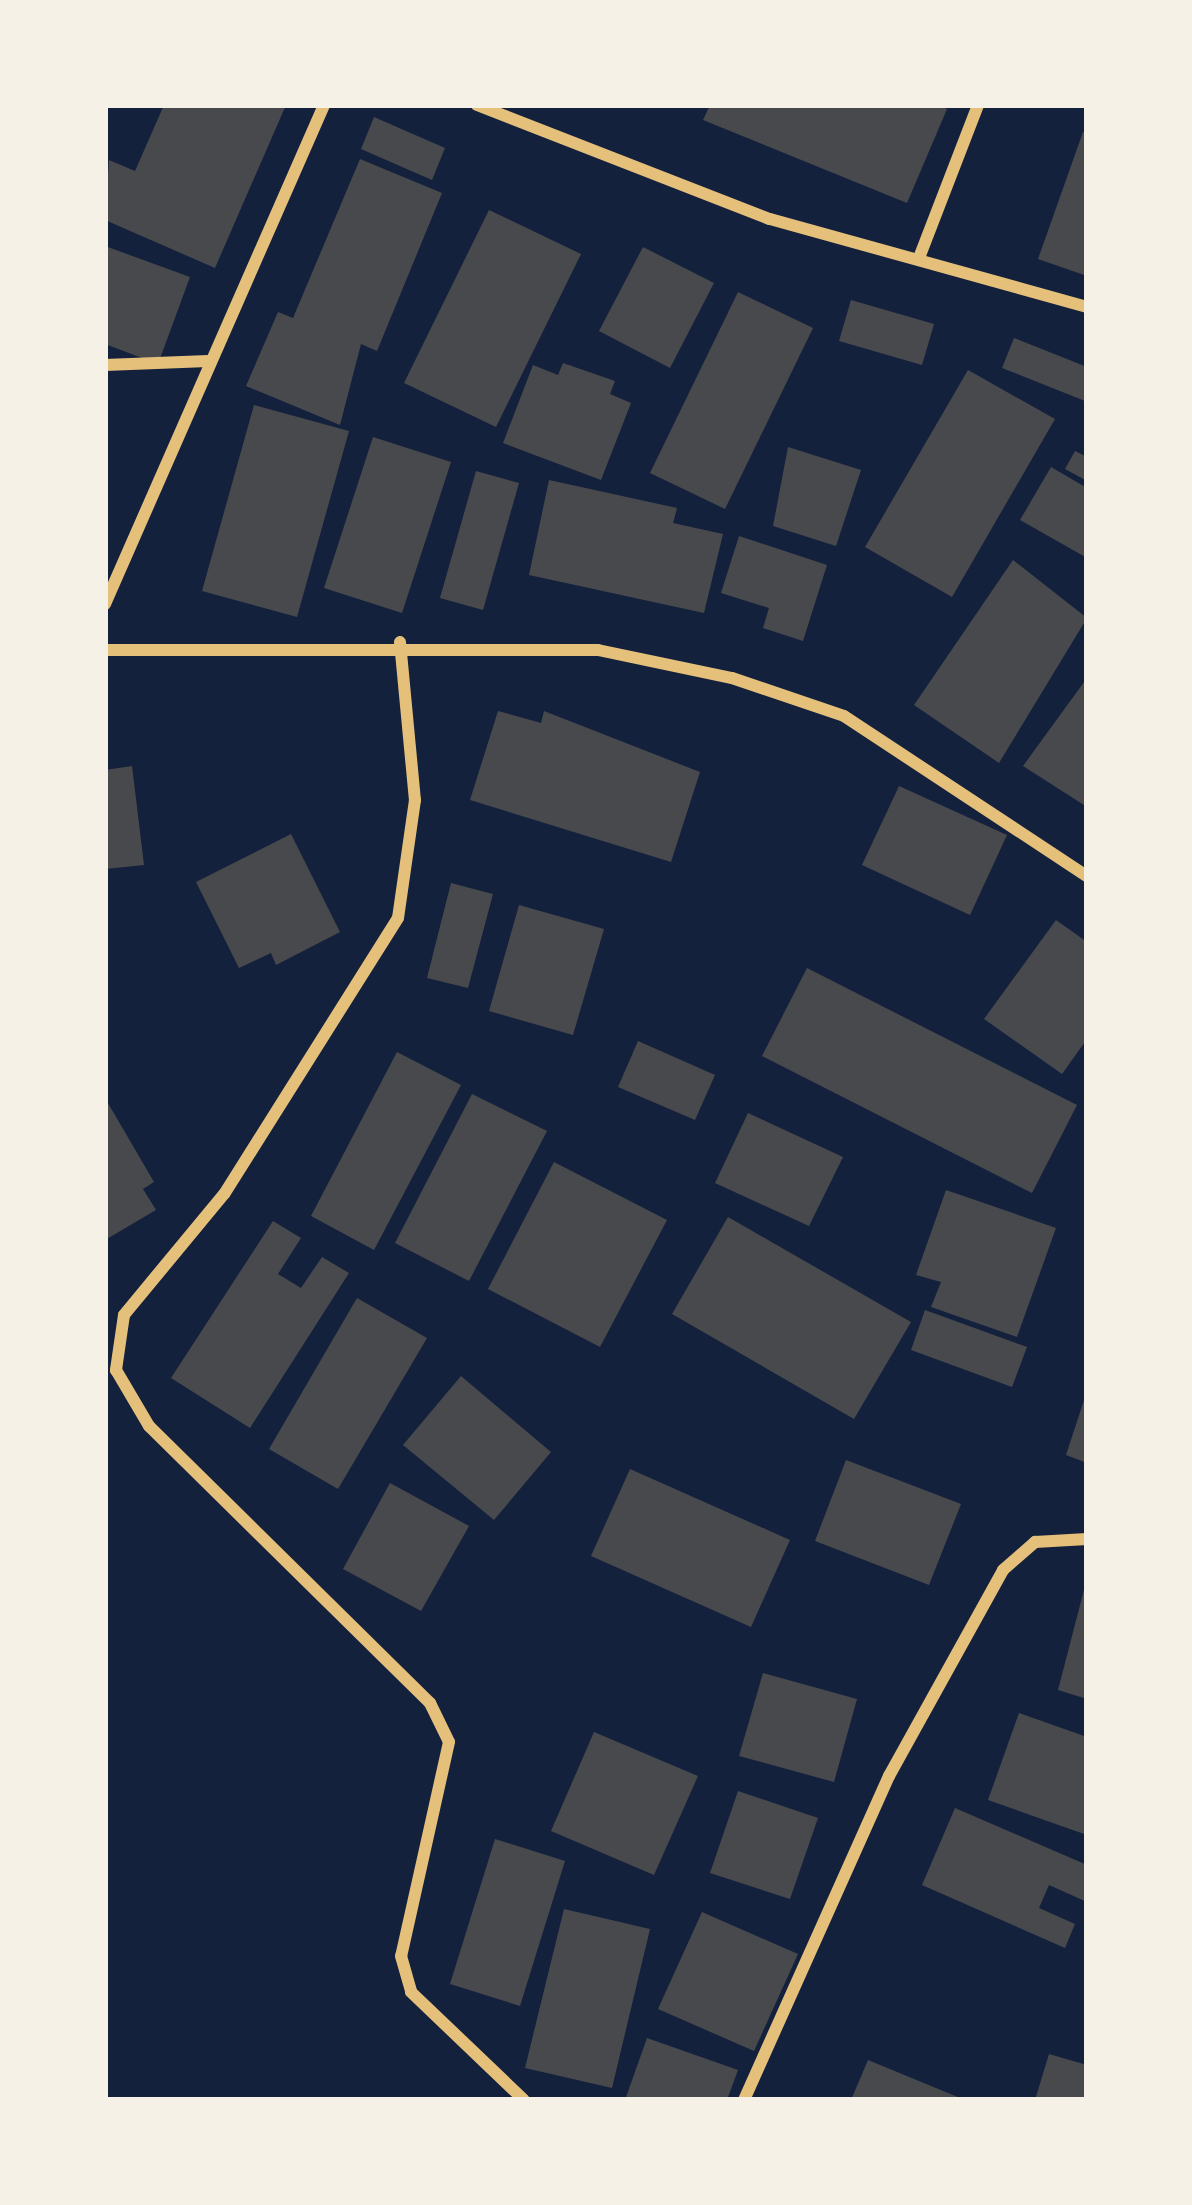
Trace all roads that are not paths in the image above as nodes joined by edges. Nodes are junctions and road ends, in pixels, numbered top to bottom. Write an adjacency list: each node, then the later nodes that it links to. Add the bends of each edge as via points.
1 (324, 105): 6 (street)
2 (477, 105): 4 (street, via 680,188)
3 (978, 105): 4 (street)
4 (920, 258): 5 (street)
5 (1087, 307)
6 (208, 361): 7 (street); 8 (street)
7 (105, 364)
8 (105, 604)
9 (400, 642): 10 (street); 11 (street, via 598,650 799,701 971,790); 13 (street, via 415,800 398,918 224,1194 124,1316 116,1370 149,1426 430,1703 449,1742 401,1956 411,1992)
10 (105, 650)
11 (1087, 876)
12 (1087, 1538): 14 (street, via 1035,1542 1003,1570 889,1776)
13 (524, 2100)
14 (744, 2100)

